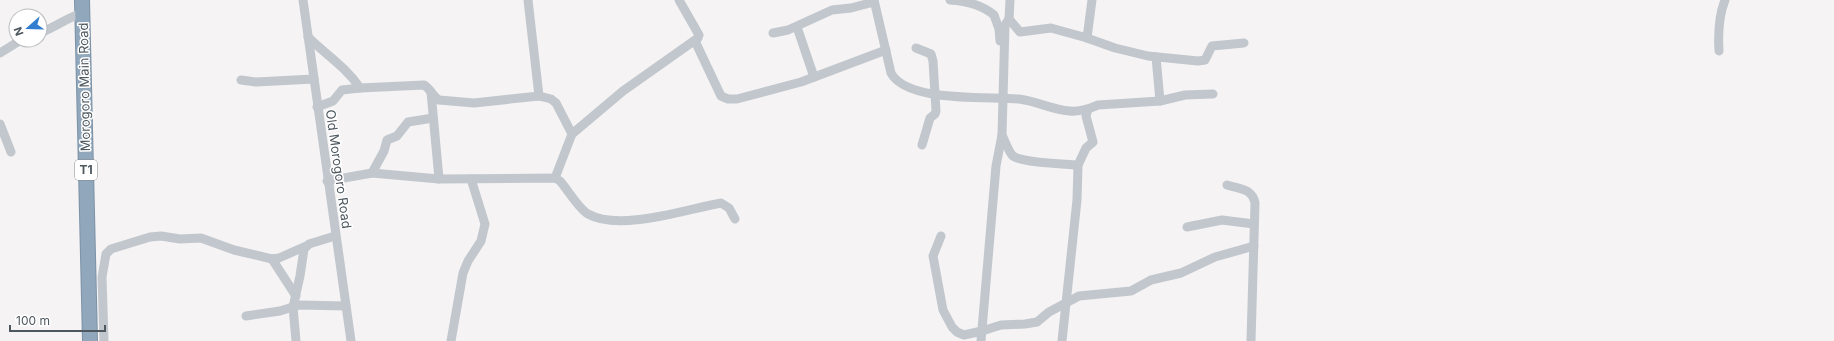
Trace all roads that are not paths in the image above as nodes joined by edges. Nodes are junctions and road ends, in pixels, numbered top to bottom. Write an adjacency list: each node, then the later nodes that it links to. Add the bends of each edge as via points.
1 (303, 0): 14 (street, Old Morogoro Road)
2 (528, 0): 29 (street)
3 (679, 0): 16 (street, via 698,35)
4 (950, 0): 30 (street, via 982,7 994,15 1000,38)
5 (1010, 0): 10 (street)
6 (1092, 0): 15 (street)
7 (1725, 0): 20 (street, via 1718,37)
8 (874, 1): 11 (street, via 851,8 832,10); 19 (street)
9 (82, 6): 12 (street, via 58,26); 61 (highway, Morogoro Main Road / T1)
10 (1008, 19): 15 (street, via 1020,32 1051,28); 30 (street, via 1005,25)
11 (797, 27): 13 (street); 22 (street)
12 (48, 30)
13 (773, 33)
14 (308, 37): 23 (street, Old Morogoro Road); 25 (street, via 342,66)
15 (1087, 38): 21 (street, via 1115,48)
16 (695, 41): 22 (street, via 721,96 728,99 750,96); 36 (street, via 622,91)
17 (1244, 43): 21 (street, via 1212,46 1208,57 1202,61)
18 (916, 48): 27 (street, via 932,56)
19 (886, 50): 22 (street); 27 (street, via 894,79 926,94)
20 (1719, 51)
21 (1156, 57): 31 (street)
22 (814, 77)
23 (314, 79): 24 (street, via 256,82); 32 (street, Old Morogoro Road)
24 (241, 80)
25 (360, 88): 26 (street, via 424,85); 32 (street, via 342,90 333,101)
26 (431, 92): 29 (street, via 434,98 439,100 474,104); 34 (street)
27 (935, 94): 30 (street); 38 (street, via 935,114 930,118)
28 (1213, 94): 31 (street, via 1185,95)
29 (539, 96): 36 (street, via 556,103)
30 (1001, 99): 33 (street, via 1020,99 1072,111); 37 (street)
31 (1160, 101): 33 (street, via 1098,105)
32 (318, 107): 45 (street, Old Morogoro Road)
33 (1088, 109): 40 (street, via 1086,116 1093,142 1086,148)
34 (433, 118): 41 (street, via 408,122 397,136 387,140); 43 (street)
35 (0, 124): 39 (street)
36 (572, 134): 42 (street)
37 (1002, 135): 40 (street, via 1016,158); 60 (street, via 996,166)
38 (922, 145)
39 (11, 152)
40 (1078, 165): 56 (street)
41 (372, 174): 43 (street); 45 (street)
42 (555, 178): 44 (street); 47 (street, via 587,214 595,217 625,220 660,217 721,203 729,208)
43 (439, 179): 44 (street)
44 (471, 179): 65 (street, via 485,224 481,241 463,273)
45 (327, 181): 50 (street, Old Morogoro Road)
46 (1226, 185): 48 (street, via 1248,191 1254,196)
47 (735, 219)
48 (1254, 224): 49 (street, via 1222,220); 53 (street)
49 (1187, 227)
50 (335, 236): 52 (street); 58 (street, Old Morogoro Road)
51 (941, 236): 60 (street, via 933,256 943,310 957,332 964,334)
52 (306, 246): 54 (street); 55 (street)
53 (1254, 246): 56 (street, via 1215,257 1181,273 1151,280 1131,291 1084,294); 68 (street)
54 (272, 259): 55 (street); 62 (street, via 234,250 201,238 156,236 111,249 106,254 102,277)
55 (296, 296): 57 (street)
56 (1066, 305): 60 (street, via 1049,312 1038,322 1001,325); 67 (street)
57 (293, 306): 58 (street); 59 (street); 63 (street)
58 (346, 306): 64 (street, Old Morogoro Road)
59 (246, 316)
60 (982, 331): 66 (street)
61 (90, 341)
62 (104, 341)
63 (296, 341)
64 (351, 341)
65 (451, 341)
66 (981, 341)
67 (1062, 341)
68 (1251, 341)

